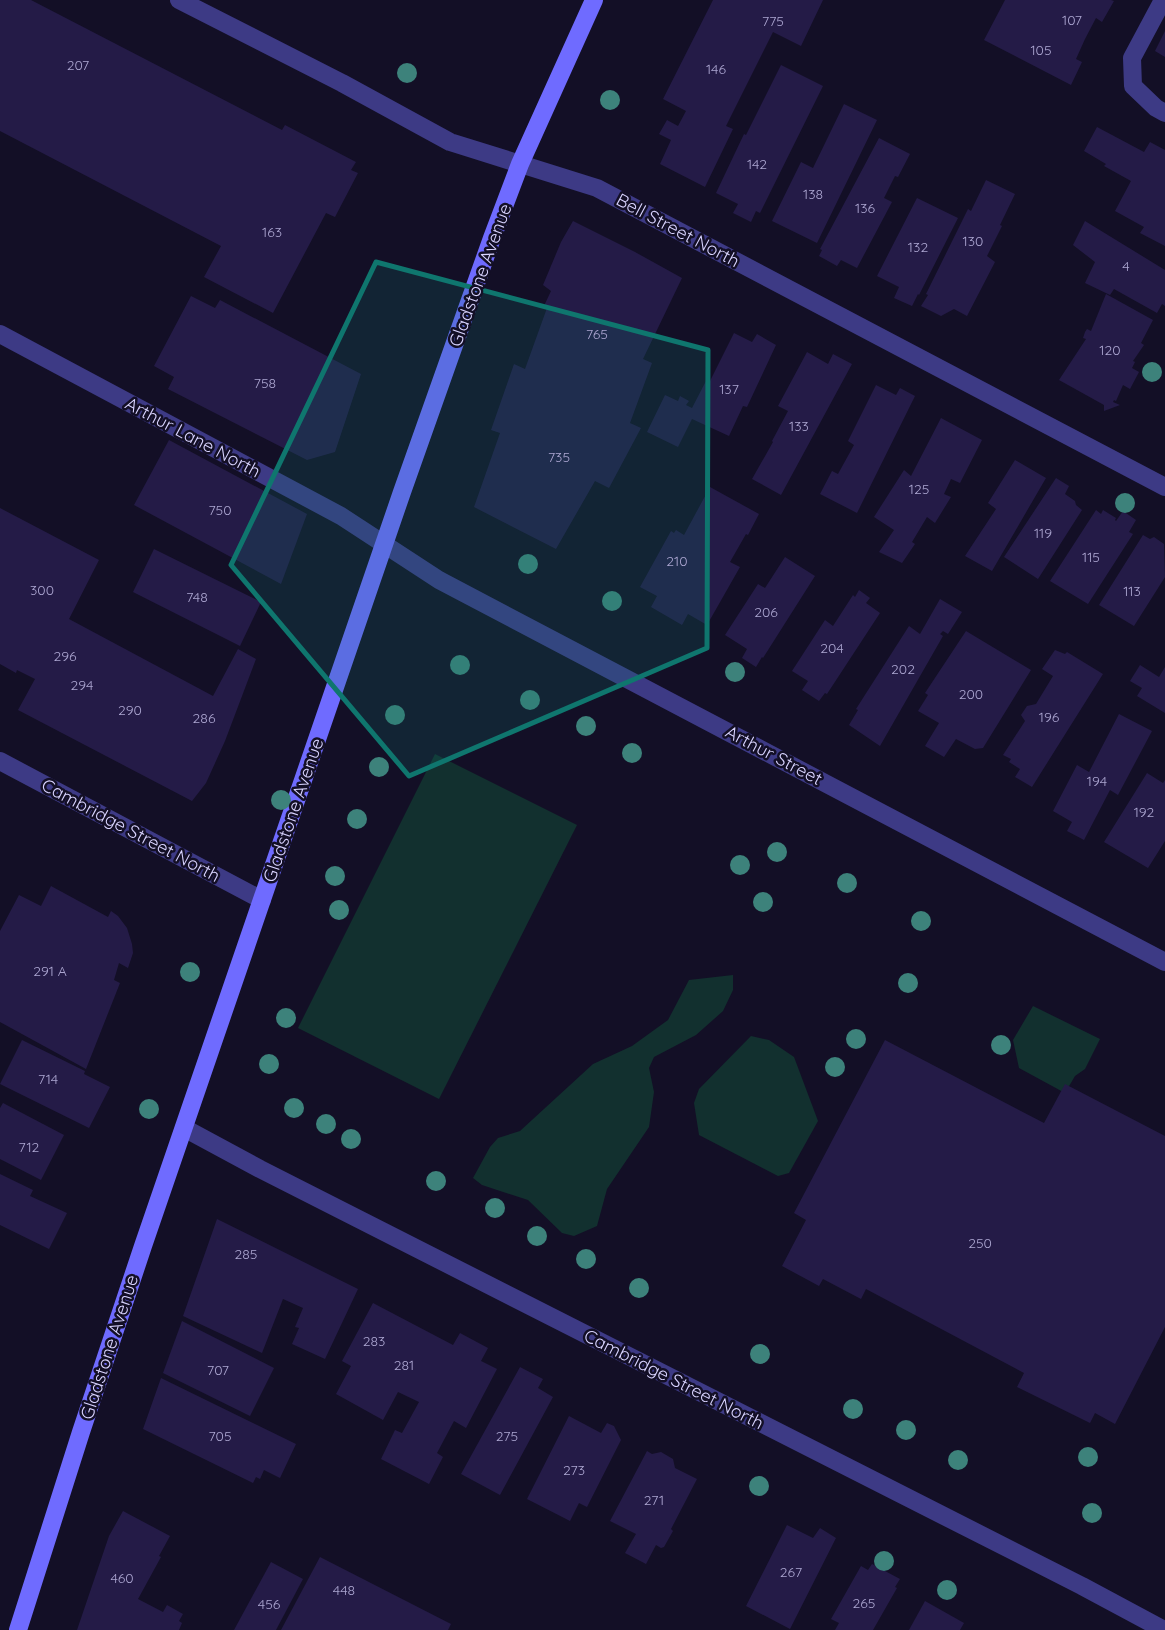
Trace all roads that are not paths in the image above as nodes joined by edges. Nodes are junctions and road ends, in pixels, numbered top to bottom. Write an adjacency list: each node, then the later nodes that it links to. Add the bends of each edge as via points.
1 (179, 0): 5 (street, Bell Street North, via 450,142)
2 (594, 0): 5 (main road, Gladstone Avenue)
3 (1163, 0): 4 (street, via 1132,58 1133,86)
4 (1165, 113)
5 (520, 164): 7 (street, Bell Street North, via 597,188); 8 (main road, Gladstone Avenue)
6 (0, 334): 8 (street, Arthur Lane North, via 341,516)
7 (1165, 487)
8 (385, 544): 10 (main road, Gladstone Avenue); 11 (street, Arthur Street, via 439,580)
9 (0, 761): 10 (street, Cambridge Street North)
10 (262, 900): 12 (main road, Gladstone Avenue)
11 (1165, 962)
12 (184, 1128): 13 (main road, Gladstone Avenue); 14 (street, Cambridge Street North)
13 (18, 1630)
14 (1164, 1630)

